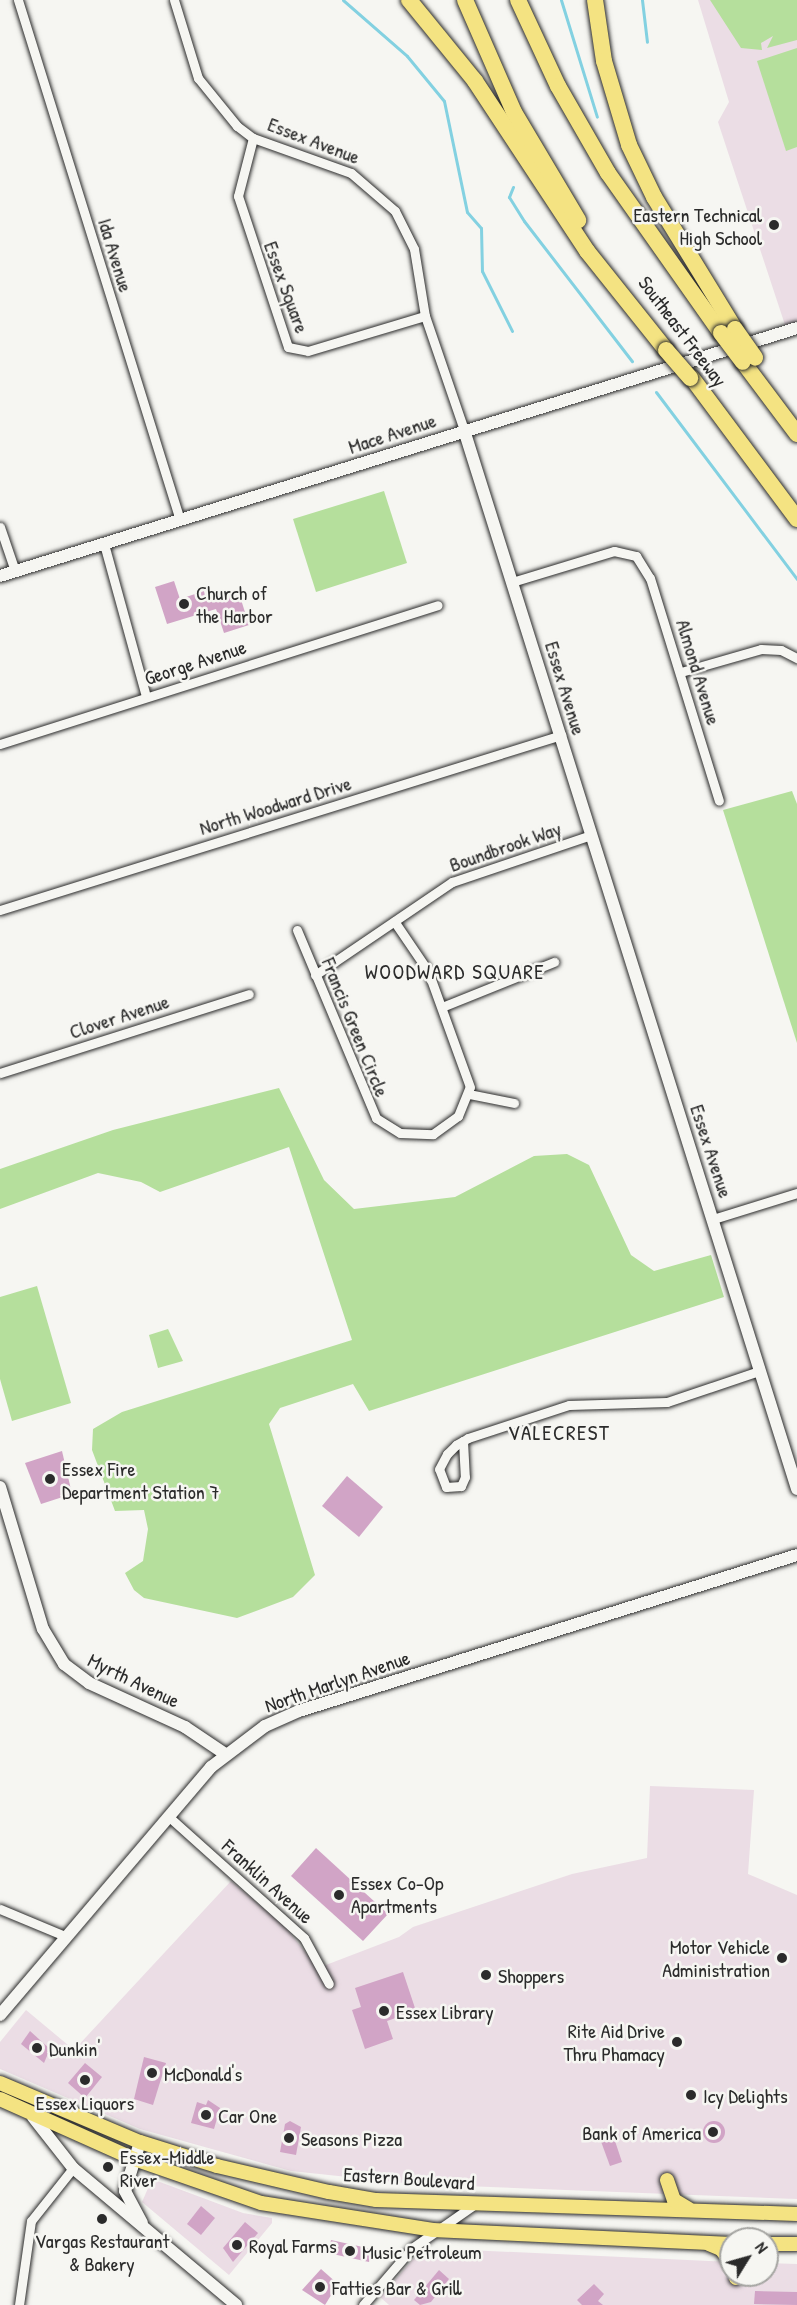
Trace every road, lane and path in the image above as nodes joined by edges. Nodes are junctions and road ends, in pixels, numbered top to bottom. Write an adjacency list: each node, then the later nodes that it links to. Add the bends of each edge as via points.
1 (18, 0): 17 (street, Ida Avenue)
2 (174, 0): 7 (street, Essex Avenue, via 204,87)
3 (409, 0): 11 (highway, via 475,81 587,251)
4 (465, 0): 11 (highway, Southeast Freeway, via 496,75 540,157 595,246)
5 (518, 0): 10 (highway, Southeast Freeway, via 536,42 608,173)
6 (595, 0): 10 (highway, via 606,70 629,145)
7 (253, 138): 8 (street, Essex Avenue, via 351,173 386,199 404,223 414,249); 8 (street, Essex Square, via 239,179 238,196 288,347 308,351)
8 (425, 316): 14 (street, Essex Avenue)
9 (797, 328): 14 (street, Mace Avenue)
10 (728, 331): 12 (highway, bridge)
11 (668, 349): 16 (highway, Southeast Freeway, bridge)
12 (749, 360): 13 (highway); 15 (highway, Southeast Freeway)
13 (797, 426)
14 (464, 430): 17 (street, Mace Avenue); 22 (street, Essex Avenue)
15 (797, 434)
16 (797, 519)
17 (180, 520): 19 (street, Mace Avenue)
18 (0, 527): 20 (street)
19 (104, 544): 20 (street, Mace Avenue); 26 (street)
20 (15, 572): 21 (street, Mace Avenue)
21 (0, 576)
22 (512, 582): 25 (street, Almond Avenue, via 614,551 636,556 650,578); 27 (street, Essex Avenue)
23 (437, 605): 26 (street, George Avenue)
24 (797, 658): 25 (street, via 781,650 761,649)
25 (681, 672): 29 (street, Almond Avenue)
26 (146, 696): 28 (street, George Avenue)
27 (561, 735): 30 (street, Essex Avenue); 31 (street, North Woodward Drive)
28 (0, 744)
29 (719, 801)
30 (591, 835): 32 (street, Boundbrook Way, via 465,876); 42 (street, Essex Avenue)
31 (0, 910)
32 (394, 921): 35 (street, Boundbrook Way); 37 (street, via 422,959)
33 (297, 930): 35 (street, Francis Green Circle)
34 (554, 962): 37 (street)
35 (315, 975): 39 (street, Francis Green Circle, via 364,1097 383,1125 400,1133 433,1134 458,1116)
36 (249, 994): 38 (street, Clover Avenue)
37 (442, 1007): 39 (street, via 467,1074)
38 (0, 1073)
39 (469, 1094): 40 (street)
40 (514, 1103)
41 (797, 1193): 42 (street)
42 (713, 1219): 43 (street, Essex Avenue)
43 (759, 1371): 44 (street, via 667,1402 569,1404); 46 (street, Essex Avenue)
44 (463, 1441): 44 (street, via 447,1454 439,1469 446,1487 461,1486 465,1477)
45 (0, 1487): 48 (street, Myrth Avenue, via 43,1629 64,1664 89,1683 185,1727)
46 (797, 1489)
47 (797, 1555): 48 (street, North Marlyn Avenue, via 299,1711 265,1726)
48 (225, 1754): 49 (street, North Marlyn Avenue)
49 (168, 1816): 51 (street, North Marlyn Avenue); 52 (street, Franklin Avenue, via 304,1938)
50 (0, 1909): 51 (street)
51 (65, 1936): 53 (street, North Marlyn Avenue)
52 (329, 1984)
53 (0, 2015)
54 (0, 2083): 57 (main road, Eastern Boulevard)
55 (0, 2099): 56 (main road)
56 (33, 2117): 58 (main road); 59 (street)
57 (140, 2142): 58 (street); 61 (main road, Eastern Boulevard, via 217,2166 323,2191 376,2200)
58 (134, 2160): 66 (main road, via 261,2204); 67 (street, via 126,2180 127,2200)
59 (73, 2168): 67 (street); 73 (street, via 31,2222)
60 (667, 2180): 63 (main road, via 674,2200)
61 (477, 2203): 63 (main road, Eastern Boulevard); 66 (street)
62 (797, 2203): 64 (main road)
63 (694, 2210): 64 (main road, Eastern Boulevard)
64 (773, 2213): 65 (main road, Eastern Boulevard)
65 (797, 2214)
66 (433, 2230): 68 (main road); 75 (street)
67 (150, 2234): 74 (street)
68 (707, 2243): 69 (main road); 72 (main road)
69 (719, 2244)
70 (797, 2244): 71 (main road)
71 (779, 2245)
72 (719, 2248)
73 (19, 2305)
74 (236, 2305)
75 (363, 2305)

